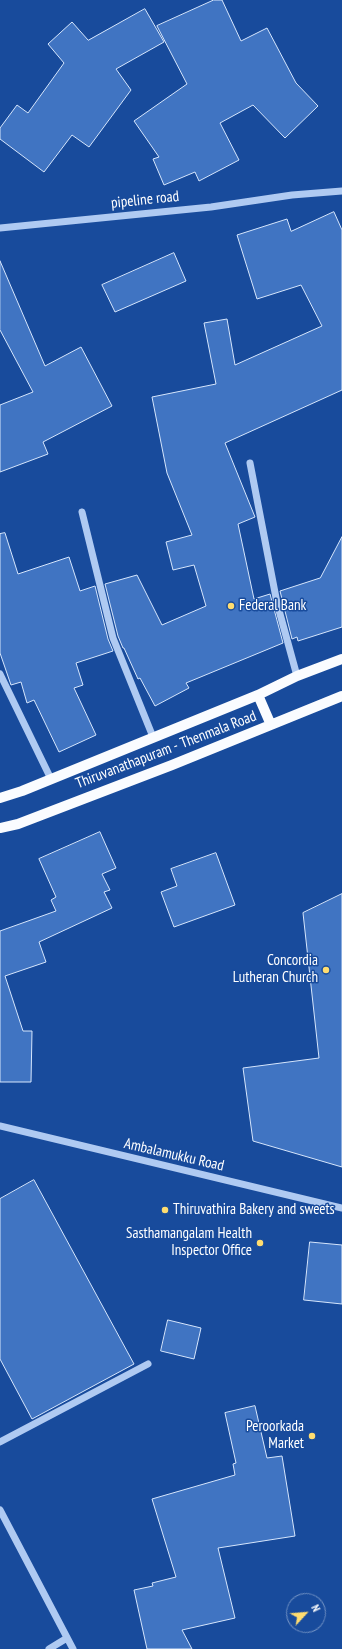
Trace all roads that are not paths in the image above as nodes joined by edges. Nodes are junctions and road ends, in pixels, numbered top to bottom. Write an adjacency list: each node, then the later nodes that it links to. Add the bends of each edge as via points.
1 (342, 191): 2 (street, pipeline road)
2 (0, 228)
3 (250, 463): 7 (street, via 277,603)
4 (82, 512): 11 (street, via 113,638)
5 (342, 659): 7 (main road)
6 (0, 674): 12 (street)
7 (297, 676): 8 (main road)
8 (258, 695): 10 (main road); 11 (main road)
9 (342, 696): 10 (main road, Thiruvanathapuram - Thenmala Road)
10 (271, 725): 14 (main road, Thiruvanathapuram - Thenmala Road, via 18,824)
11 (153, 737): 12 (main road)
12 (51, 779): 13 (main road)
13 (0, 798)
14 (0, 828)
15 (0, 1126): 16 (street, Ambalamukku Road)
16 (342, 1208)
17 (148, 1364): 18 (street)
18 (0, 1442)
19 (0, 1510): 20 (street)
20 (67, 1638): 21 (street); 22 (street)
21 (49, 1649)
22 (73, 1649)

